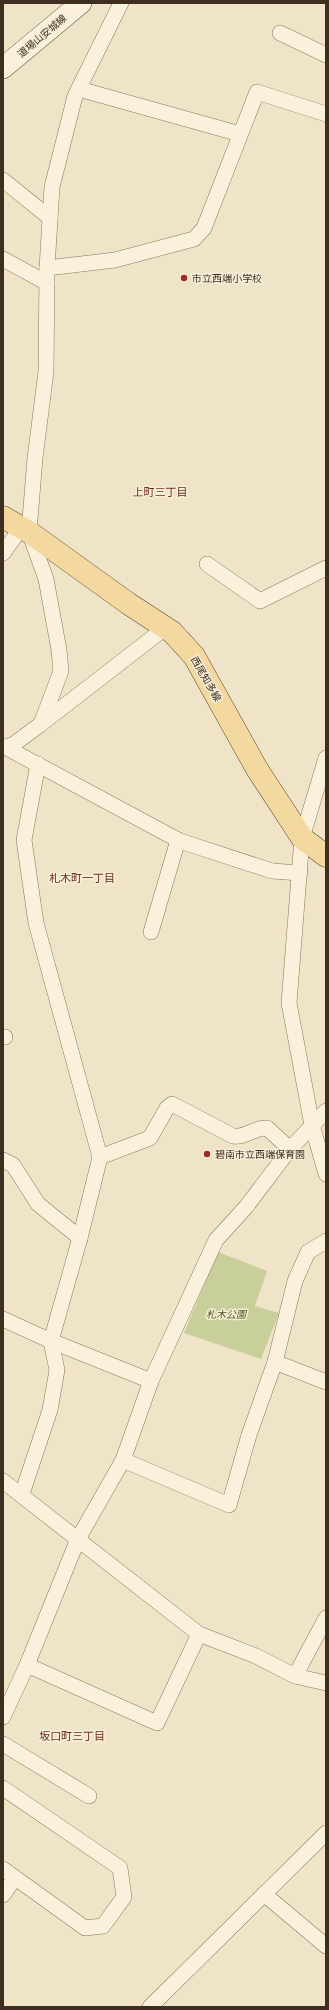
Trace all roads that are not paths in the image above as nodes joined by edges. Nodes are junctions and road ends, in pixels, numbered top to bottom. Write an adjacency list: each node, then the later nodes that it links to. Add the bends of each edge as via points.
1 (81, 3): 5 (main road, 道場山安城線)
2 (121, 3): 6 (street)
3 (280, 33): 4 (street)
4 (326, 55)
5 (3, 68)
6 (79, 89): 8 (street); 10 (street, via 52,187)
7 (326, 114): 8 (street, via 257,92)
8 (240, 134): 12 (street, via 204,228 194,239 115,260)
9 (3, 180): 10 (street)
10 (50, 218): 12 (street)
11 (3, 259): 13 (street)
12 (47, 268): 13 (street)
13 (47, 283): 14 (street, via 46,372 35,458)
14 (18, 526): 15 (street); 18 (main road, 西尾知多線); 19 (street, via 46,579 59,650 60,671)
15 (3, 553)
16 (208, 564): 17 (street, via 260,601)
17 (326, 568)
18 (165, 628): 19 (street); 23 (main road, 西尾知多線, via 194,656 257,769)
19 (41, 724): 20 (street, via 14,744)
20 (4, 747): 22 (street)
21 (326, 758): 23 (street)
22 (38, 764): 24 (street); 31 (street, via 24,840 36,923)
23 (302, 838): 25 (main road, 西尾知多線); 26 (street)
24 (178, 840): 26 (street, via 272,871); 27 (street)
25 (326, 856)
26 (300, 873): 29 (street, via 289,1003)
27 (151, 932)
28 (326, 1111): 29 (street)
29 (312, 1125): 30 (street); 33 (street)
30 (290, 1149): 31 (street, via 267,1128 240,1137 233,1136 172,1104 167,1108 150,1138); 39 (street, via 246,1207 216,1240)
31 (100, 1157): 34 (street)
32 (3, 1160): 34 (street, via 12,1165 38,1204)
33 (326, 1174)
34 (80, 1238): 37 (street)
35 (326, 1241): 38 (street, via 308,1252 295,1281)
36 (3, 1319): 37 (street)
37 (51, 1341): 39 (street); 43 (street, via 57,1370 50,1410)
38 (275, 1362): 40 (street); 41 (street, via 249,1435 229,1505)
39 (151, 1381): 41 (street)
40 (326, 1382)
41 (123, 1460): 44 (street)
42 (3, 1481): 43 (street)
43 (22, 1494): 44 (street)
44 (78, 1539): 46 (street); 47 (street)
45 (326, 1618): 48 (street)
46 (199, 1634): 47 (street, via 157,1723); 48 (street, via 250,1654)
47 (27, 1665): 50 (street)
48 (295, 1676): 49 (street)
49 (326, 1683)
50 (3, 1718)
51 (3, 1744): 53 (street)
52 (3, 1788): 56 (street, via 120,1868 124,1897 103,1926 85,1928)
53 (89, 1796)
54 (326, 1832): 57 (street)
55 (3, 1869): 56 (street)
56 (15, 1878): 58 (street)
57 (264, 1894): 59 (street); 60 (street)
58 (3, 1895)
59 (326, 1946)
60 (150, 2007)

